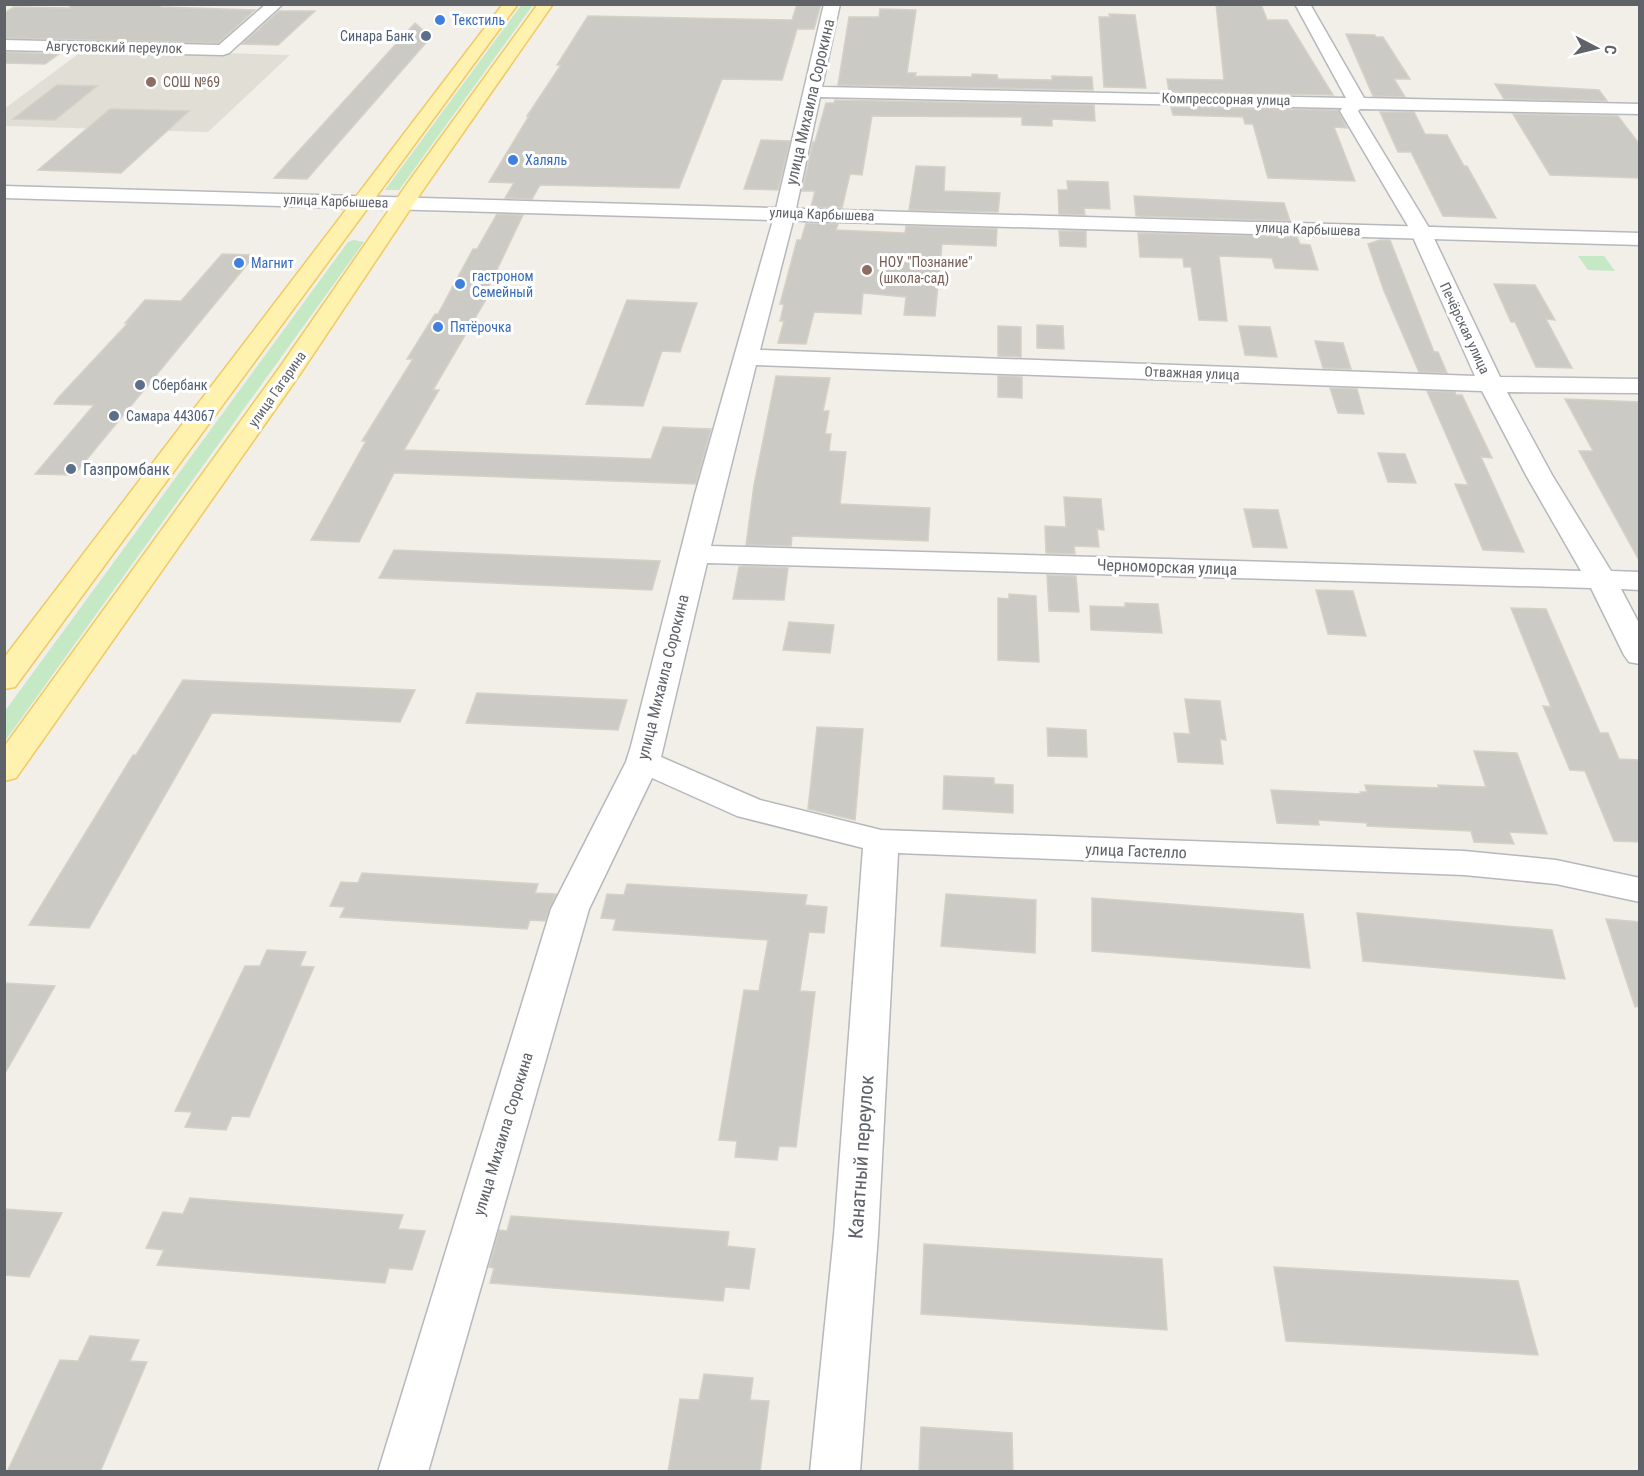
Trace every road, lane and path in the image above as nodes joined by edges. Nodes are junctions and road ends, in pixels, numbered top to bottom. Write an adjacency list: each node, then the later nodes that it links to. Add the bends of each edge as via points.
1 (276, 4): 6 (street, Августовский переулок, via 224,50)
2 (511, 4): 11 (main road)
3 (546, 4): 12 (main road, улица Гагарина)
4 (832, 4): 7 (street, улица Михаила Сорокина)
5 (1302, 4): 8 (street, Печёрская улица)
6 (4, 45)
7 (812, 92): 8 (street, Компрессорная улица); 13 (street, улица Михаила Сорокина)
8 (1357, 101): 9 (street, Компрессорная улица); 14 (street, Печёрская улица, via 1349,111)
9 (1640, 109)
10 (4, 192): 11 (street, улица Карбышева)
11 (363, 202): 12 (street, улица Карбышева); 15 (main road)
12 (404, 203): 13 (street, улица Карбышева); 16 (main road, улица Гагарина)
13 (785, 213): 14 (street, улица Карбышева); 18 (street, улица Михаила Сорокина)
14 (1420, 232): 17 (street, улица Карбышева); 19 (street, Печёрская улица)
15 (339, 235): 16 (main road); 25 (main road)
16 (382, 236): 27 (main road, улица Гагарина)
17 (1640, 239)
18 (745, 357): 19 (street, Отважная улица); 21 (street, улица Михаила Сорокина)
19 (1491, 384): 20 (street, Отважная улица); 22 (street, Печёрская улица)
20 (1640, 386)
21 (694, 554): 22 (street, Черноморская улица); 26 (street, улица Михаила Сорокина)
22 (1601, 579): 23 (street, Черноморская улица); 24 (street, Печёрская улица)
23 (1640, 581)
24 (1640, 655)
25 (4, 680)
26 (643, 762): 28 (street, улица Гастелло, via 749,808); 30 (street, улица Михаила Сорокина, via 570,909)
27 (4, 771)
28 (881, 841): 29 (street, улица Гастелло, via 1464,864 1556,872); 31 (street, Канатный переулок, via 856,1235)
29 (1640, 890)
30 (403, 1472)
31 (836, 1472)

